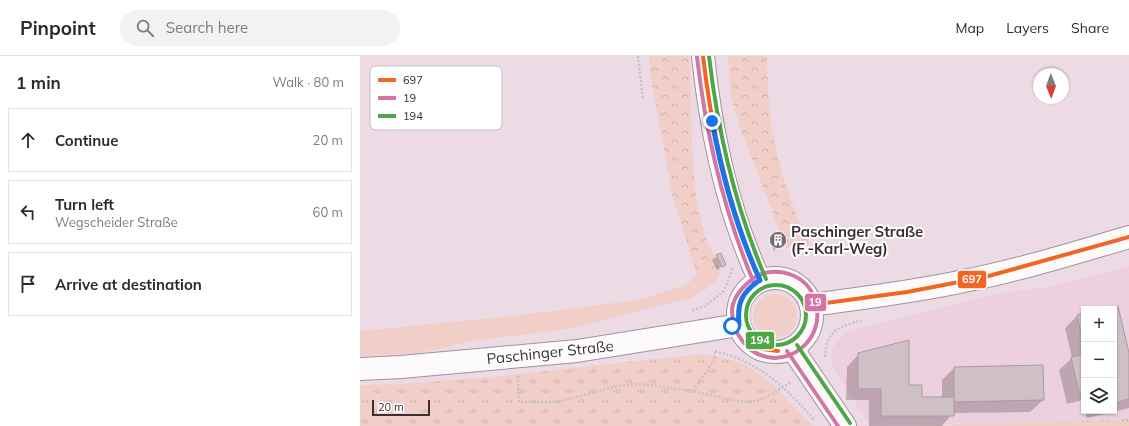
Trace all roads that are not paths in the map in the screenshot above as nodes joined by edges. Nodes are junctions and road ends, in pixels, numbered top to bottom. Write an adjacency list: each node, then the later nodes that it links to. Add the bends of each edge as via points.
1 (703, 56): 3 (street, via 720,163 749,255)
2 (1129, 237): 4 (street, via 1024,268 964,281 907,292)
3 (760, 280): 4 (street, via 776,277 788,280 799,286); 5 (street, via 750,287 741,299 738,311)
4 (811, 304): 6 (street, via 810,327 800,343)
5 (739, 325): 6 (street, via 754,346 780,352); 7 (street, Paschinger Straße, via 577,351)
6 (792, 348): 8 (street)
7 (360, 369)
8 (846, 426)

